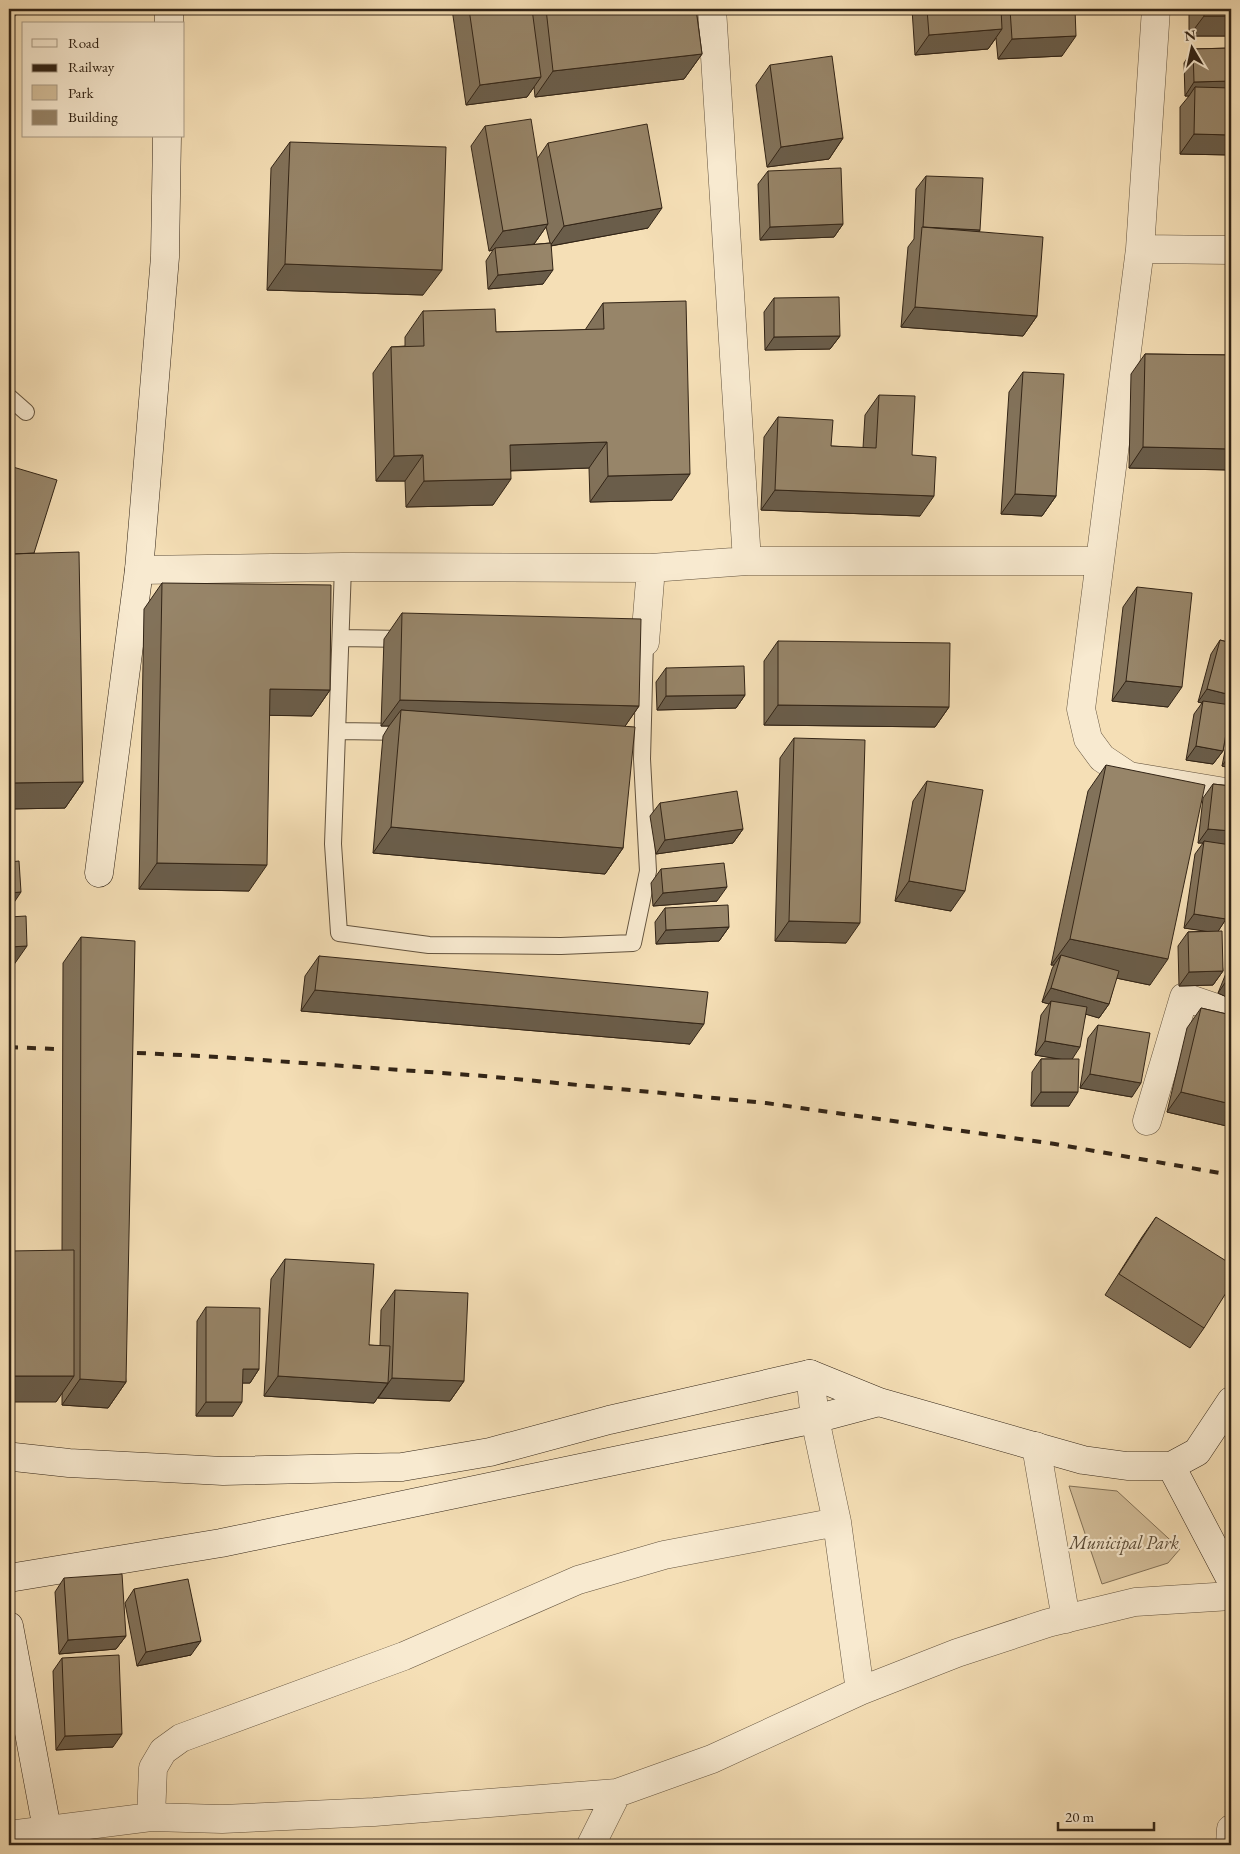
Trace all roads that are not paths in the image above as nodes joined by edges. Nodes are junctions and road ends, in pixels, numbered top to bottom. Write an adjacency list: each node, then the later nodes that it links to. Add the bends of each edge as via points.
1 (169, 9): 4 (street)
2 (712, 9): 11 (street)
3 (1156, 9): 6 (street)
4 (169, 22)
5 (167, 138): 14 (street, via 165,257)
6 (1140, 249): 7 (street); 10 (street)
7 (1231, 250)
8 (9, 397): 9 (lane)
9 (26, 412)
10 (1099, 560): 11 (street); 22 (street, via 1081,709 1088,739 1102,758 1129,776)
11 (747, 561): 13 (street)
12 (343, 567): 13 (street); 14 (street); 15 (lane)
13 (651, 568): 17 (street)
14 (139, 570): 23 (street)
15 (341, 638): 16 (lane); 18 (lane)
16 (419, 639)
17 (635, 641): 21 (lane)
18 (337, 731): 19 (lane); 21 (lane, via 334,844 339,933 448,945 633,943 648,871)
19 (426, 732)
20 (623, 734): 21 (lane)
21 (642, 734)
22 (1231, 794)
23 (99, 873)
24 (1231, 1013): 25 (street, via 1184,997)
25 (1147, 1121)
26 (810, 1374): 28 (street); 29 (street); 31 (street, via 609,1420 490,1452 402,1467 223,1471)
27 (1231, 1401): 32 (street, via 1197,1452)
28 (879, 1402): 29 (street); 30 (street)
29 (815, 1419): 33 (street); 34 (street, via 221,1543)
30 (1036, 1446): 32 (street, via 1083,1460 1127,1466); 37 (street)
31 (9, 1458)
32 (1171, 1466): 35 (street)
33 (837, 1522): 39 (street); 41 (street, via 664,1555 578,1580 404,1656 181,1738 163,1751 153,1768)
34 (9, 1578)
35 (1231, 1580)
36 (1231, 1596): 37 (street, via 1135,1602)
37 (1066, 1619): 39 (street, via 957,1654)
38 (9, 1626): 44 (street)
39 (860, 1691): 40 (street, via 712,1759)
40 (617, 1793): 41 (street, via 374,1812 222,1819); 45 (street)
41 (151, 1816): 44 (street)
42 (1231, 1830): 46 (street)
43 (9, 1835): 44 (street)
44 (48, 1837)
45 (592, 1845)
46 (1230, 1845)

